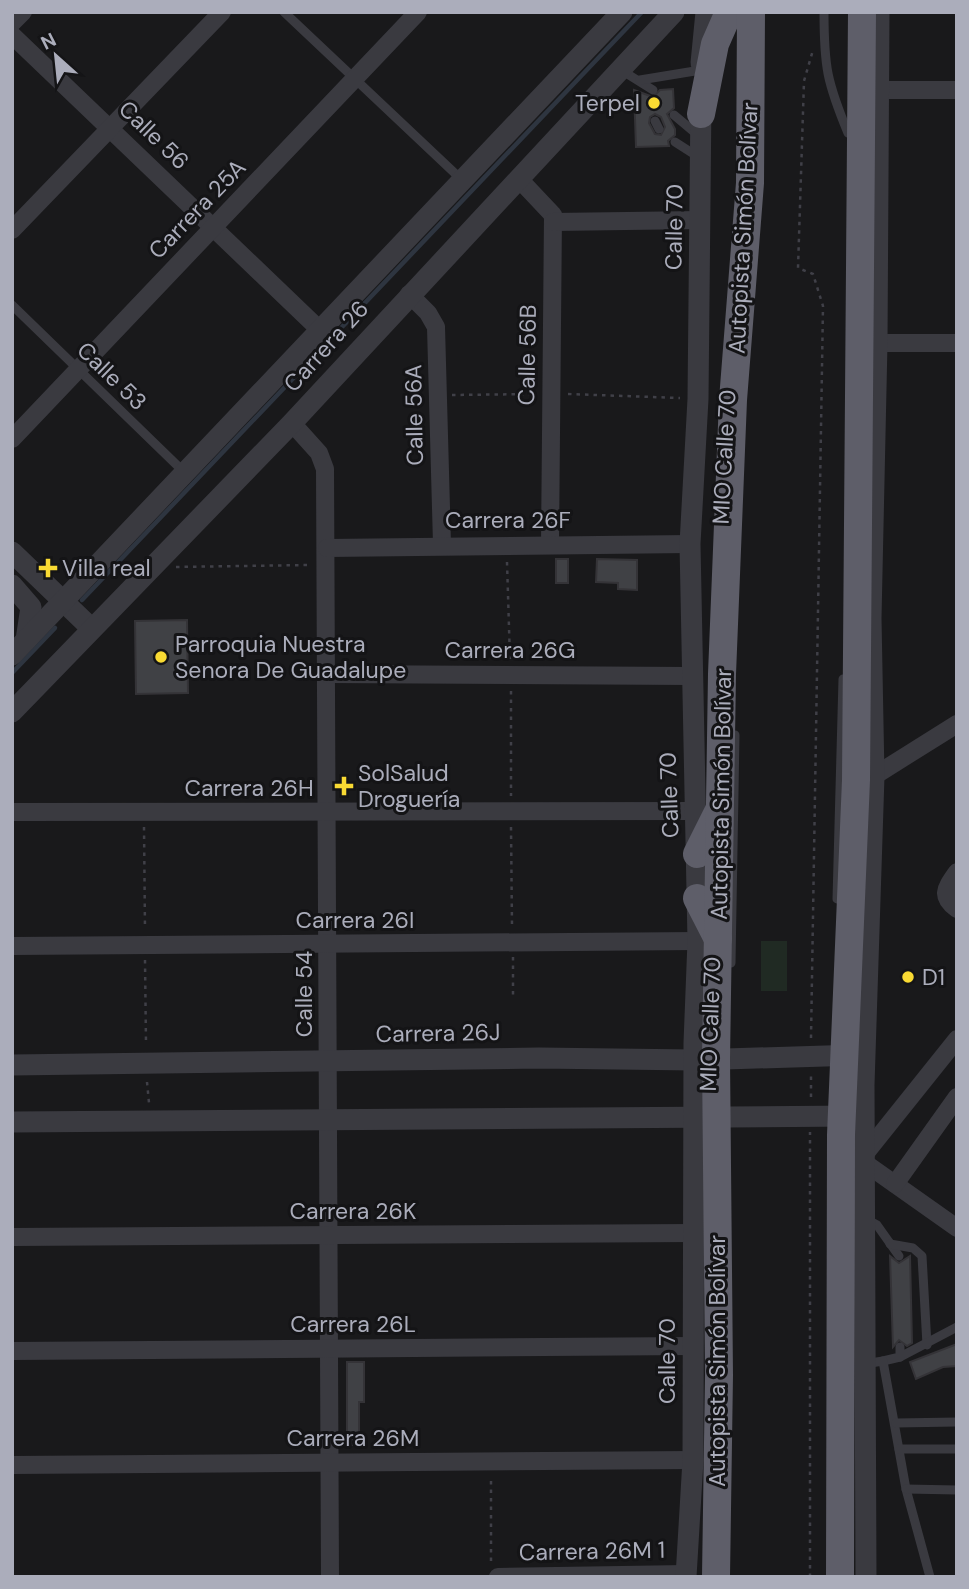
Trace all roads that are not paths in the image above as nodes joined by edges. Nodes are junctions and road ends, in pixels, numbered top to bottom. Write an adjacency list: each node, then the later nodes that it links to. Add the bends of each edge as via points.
1 (23, 12): 13 (street)
2 (222, 12): 23 (street)
3 (284, 12): 17 (lane)
4 (418, 12): 17 (street, Carrera 25A)
5 (674, 12): 16 (street, Carrera 26)
6 (706, 12): 15 (street, Calle 70)
7 (729, 12): 24 (highway, via 715,44)
8 (751, 12): 64 (highway, Autopista Simón Bolívar, via 750,183 733,400 722,674)
9 (824, 12): 25 (lane, via 824,65)
10 (862, 12): 54 (highway)
11 (879, 12): 20 (street)
12 (613, 15): 29 (street, Carrera 26)
13 (12, 23)
14 (12, 35): 23 (street, Calle 56)
15 (701, 70): 18 (lane); 24 (street, Calle 70)
16 (621, 71): 18 (lane); 30 (street, Carrera 26)
17 (355, 79): 29 (lane); 34 (street, Carrera 25A)
18 (640, 80): 19 (lane)
19 (653, 90)
20 (879, 90): 21 (street); 39 (street)
21 (957, 90)
22 (849, 105): 25 (lane)
23 (111, 127): 34 (street, Calle 56); 35 (street)
24 (694, 131): 26 (lane); 32 (street, Calle 70)
25 (848, 133): 27 (lane)
26 (675, 142)
27 (848, 146)
28 (761, 169): 31 (lane)
29 (462, 180): 38 (street, Carrera 26)
30 (520, 180): 33 (street, via 549,208); 36 (street, Carrera 26)
31 (759, 207)
32 (700, 220): 33 (street); 48 (street, Calle 70, via 698,399)
33 (553, 222): 47 (street, Calle 56B)
34 (214, 227): 38 (street, Calle 56); 41 (street, Carrera 25A)
35 (12, 230)
36 (409, 294): 42 (street, Carrera 26); 46 (street, Calle 56A, via 436,327)
37 (12, 304): 41 (lane, Calle 53)
38 (321, 331): 44 (street, Carrera 26)
39 (877, 343): 40 (street); 54 (street)
40 (957, 343)
41 (78, 369): 43 (street, Carrera 25A); 44 (lane, Calle 53)
42 (292, 423): 51 (street, Calle 54, via 323,459); 55 (street, Carrera 26)
43 (12, 439)
44 (186, 474): 53 (street, Carrera 26)
45 (739, 531): 49 (lane, MIO Calle 70)
46 (442, 544): 47 (street, Carrera 26F); 51 (street, Carrera 26F)
47 (550, 544): 48 (street, Carrera 26F)
48 (690, 544): 59 (street, Calle 70)
49 (738, 544)
50 (12, 552): 53 (street)
51 (327, 556): 58 (street, Calle 54)
52 (12, 585): 56 (street, via 31,607)
53 (63, 601): 55 (street); 56 (street, Carrera 26)
54 (864, 618): 63 (street); 78 (highway)
55 (91, 628): 60 (street, Carrera 26)
56 (19, 647)
57 (843, 673): 71 (lane)
58 (327, 674): 59 (street, Carrera 26G); 66 (street, Calle 54)
59 (691, 676): 64 (street, Calle 70)
60 (12, 712)
61 (957, 724): 63 (street)
62 (735, 726): 75 (lane, MIO Calle 70)
63 (874, 776): 78 (street)
64 (708, 808): 66 (street, Carrera 26H); 67 (highway); 72 (highway, Autopista Simón Bolívar)
65 (12, 812): 66 (street, Carrera 26H)
66 (328, 812): 73 (street, Calle 54)
67 (697, 854): 69 (street, Calle 70)
68 (957, 872): 70 (street, via 946,888)
69 (697, 898): 72 (highway)
70 (951, 904)
71 (837, 905)
72 (709, 942): 73 (street, Carrera 26I); 79 (highway, Autopista Simón Bolívar)
73 (328, 945): 74 (street, Carrera 26I); 80 (street, Calle 54)
74 (12, 946)
75 (730, 980)
76 (728, 1029): 79 (lane, MIO Calle 70)
77 (957, 1039): 83 (street)
78 (841, 1055): 79 (street, Carrera 26J); 85 (highway)
79 (712, 1059): 80 (street, Carrera 26J); 84 (highway, Autopista Simón Bolívar)
80 (328, 1061): 81 (street, Carrera 26J); 86 (street, Calle 54)
81 (12, 1065)
82 (957, 1097): 90 (street)
83 (896, 1114): 85 (street); 88 (street)
84 (712, 1116): 85 (street); 86 (street); 89 (lane, MIO Calle 70); 93 (street, Calle 70); 118 (highway, Autopista Simón Bolívar, via 719,1375)
85 (834, 1116): 88 (street); 113 (highway)
86 (329, 1119): 87 (street); 94 (street, Calle 54)
87 (12, 1122)
88 (865, 1159): 90 (street); 91 (street)
89 (728, 1169)
90 (895, 1184): 92 (street)
91 (864, 1218): 96 (lane, via 877,1225); 103 (street)
92 (957, 1228)
93 (695, 1233): 94 (street, Carrera 26K); 100 (street, Calle 70)
94 (329, 1235): 95 (street, Carrera 26K); 101 (street, Calle 54)
95 (12, 1237)
96 (890, 1244): 97 (lane); 99 (lane, via 913,1248 922,1256)
97 (899, 1256)
98 (957, 1327): 99 (lane)
99 (927, 1345): 103 (lane)
100 (693, 1346): 101 (street, Carrera 26L); 108 (street, Calle 70)
101 (330, 1348): 102 (street, Carrera 26L); 109 (street, Calle 54)
102 (12, 1351)
103 (873, 1363): 105 (lane); 113 (street)
104 (957, 1422): 105 (lane)
105 (896, 1423): 107 (lane)
106 (957, 1448): 107 (lane)
107 (900, 1449): 111 (lane)
108 (693, 1460): 109 (street, Carrera 26M); 116 (street, Calle 70)
109 (330, 1462): 110 (street, Carrera 26M); 117 (street, Calle 54)
110 (12, 1465)
111 (906, 1489): 112 (lane); 121 (lane)
112 (957, 1490)
113 (852, 1499): 114 (highway); 120 (street)
114 (834, 1564): 119 (lane)
115 (495, 1570): 116 (street, Carrera 26M 1)
116 (686, 1576)
117 (330, 1577)
118 (716, 1577)
119 (829, 1577)
120 (866, 1577)
121 (930, 1577)

